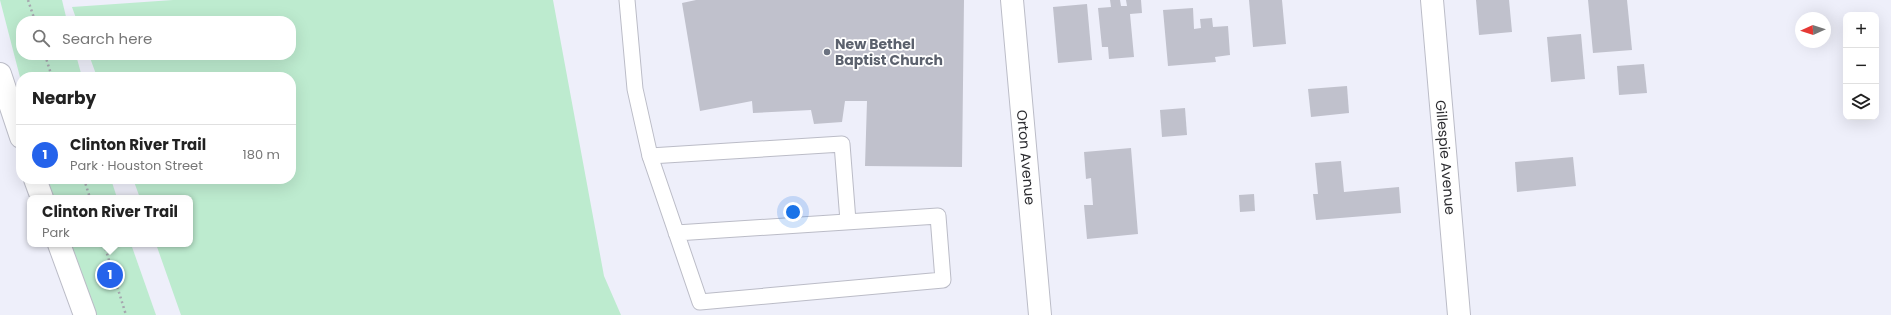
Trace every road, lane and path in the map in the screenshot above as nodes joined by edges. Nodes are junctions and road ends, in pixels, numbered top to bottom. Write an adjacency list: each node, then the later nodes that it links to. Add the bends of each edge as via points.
1 (28, 0): 5 (path)
2 (627, 0): 10 (lane, via 635,88)
3 (1012, 0): 21 (street, Orton Avenue)
4 (1432, 0): 22 (street, Gillespie Avenue)
5 (33, 16)
6 (47, 60): 7 (path)
7 (50, 72)
8 (0, 74): 9 (street)
9 (16, 122)
10 (650, 156): 15 (lane, via 842,144); 16 (lane)
11 (37, 184): 13 (street)
12 (86, 184): 14 (path)
13 (41, 195)
14 (89, 195)
15 (848, 221): 16 (lane); 16 (lane, via 938,216 943,280 700,302)
16 (676, 233)
17 (60, 247): 19 (street)
18 (105, 247): 20 (path)
19 (85, 315)
20 (126, 315)
21 (1040, 315)
22 (1459, 315)

